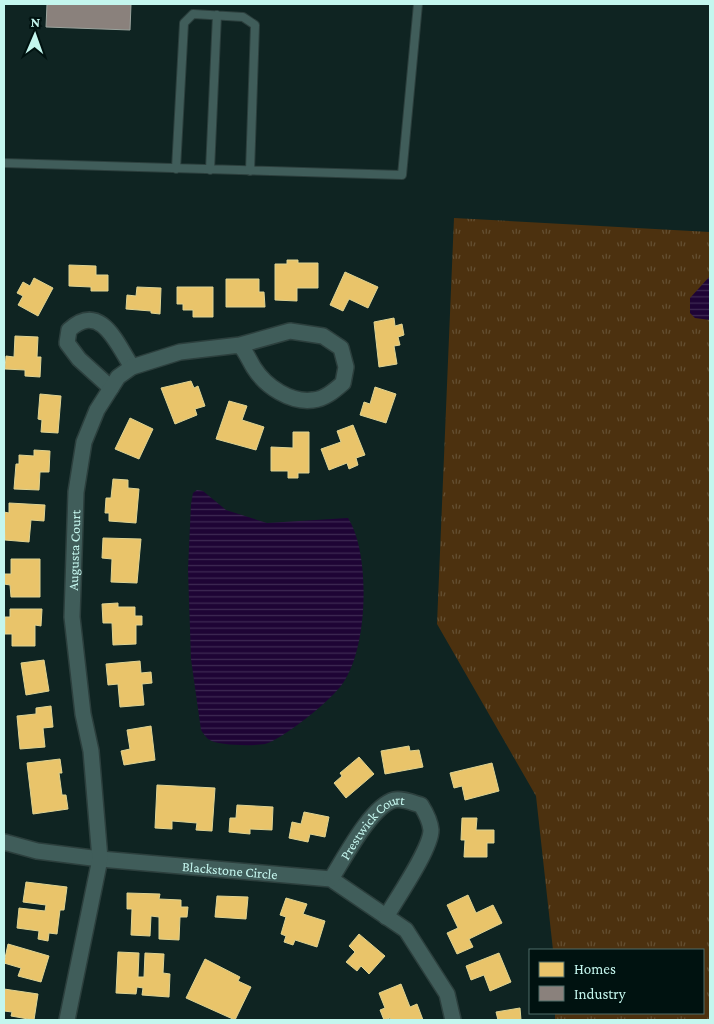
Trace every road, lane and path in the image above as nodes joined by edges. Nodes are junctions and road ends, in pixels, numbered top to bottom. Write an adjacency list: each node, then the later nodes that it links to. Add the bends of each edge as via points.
1 (418, 4): 6 (lane, via 402,176)
2 (218, 15): 4 (lane, via 193,14 184,23); 5 (lane); 6 (lane, via 243,17 254,24)
3 (4, 163): 4 (lane)
4 (176, 169): 5 (lane)
5 (210, 170): 6 (lane)
6 (250, 171)
7 (240, 345): 7 (street, Augusta Court, via 254,369 274,389 290,397 313,400 330,394 343,383 346,367 341,348 322,336 290,331); 8 (street, Augusta Court, via 180,352)
8 (132, 368): 9 (street, Augusta Court, via 118,377); 9 (street, via 106,327 92,320 78,322 69,330 67,343 79,359)
9 (112, 388): 11 (street, Augusta Court, via 96,410 84,442 76,492 72,617 83,714 91,751)
10 (4, 842): 11 (street, Blackstone Circle, via 37,851)
11 (100, 858): 12 (street, Blackstone Circle); 14 (street)
12 (331, 879): 13 (street, Blackstone Circle); 13 (street, Prestwick Court, via 374,814 386,803 396,799 421,805 429,818 431,832 425,850)
13 (386, 917): 15 (street, Blackstone Circle, via 406,930 447,994)
14 (67, 1020)
15 (453, 1020)

